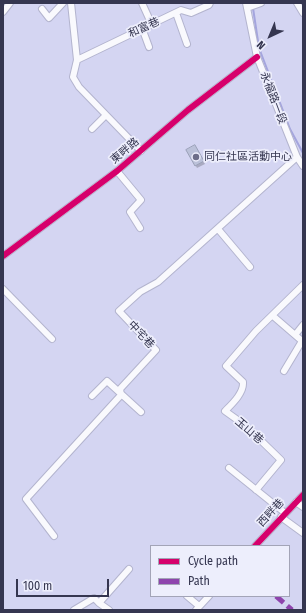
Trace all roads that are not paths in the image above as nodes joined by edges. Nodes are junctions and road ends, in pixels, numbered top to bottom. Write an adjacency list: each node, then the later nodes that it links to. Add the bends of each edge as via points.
1 (10, 3): 9 (street)
2 (63, 3): 8 (street, via 50,18)
3 (71, 3): 17 (street)
4 (142, 3): 12 (street)
5 (210, 3): 10 (street, 和富巷, via 192,13 181,10)
6 (297, 3): 11 (street)
7 (252, 5): 16 (street, 永福路一段)
8 (42, 9)
9 (3, 12)
10 (176, 13): 12 (street, 和富巷); 14 (street)
11 (303, 13)
12 (152, 24): 13 (street, 和富巷)
13 (142, 28): 15 (street); 17 (street, 和富巷)
14 (187, 44)
15 (148, 47)
16 (257, 57): 20 (street, 東畔路); 21 (street, 永福路一段)
17 (77, 60): 18 (street, via 73,77 78,87)
18 (106, 116): 19 (street); 20 (street)
19 (92, 129)
20 (140, 151): 23 (street, 東畔路)
21 (297, 157): 22 (street, 永福路一段); 25 (street, 中宅巷)
22 (303, 166)
23 (117, 171): 24 (street, via 141,200 130,212); 26 (street, 東畔路)
24 (140, 228)
25 (218, 229): 27 (street); 35 (street, 中宅巷, via 158,282 140,292 119,312 156,350)
26 (3, 256)
27 (250, 267)
28 (303, 285): 30 (street, 玉山巷)
29 (3, 289): 33 (street)
30 (273, 316): 32 (street); 39 (street, 玉山巷, via 256,331 226,366 243,382 243,386 238,397 225,412 246,426 281,460)
31 (303, 325): 32 (street)
32 (295, 335): 34 (street, via 302,341)
33 (52, 339)
34 (284, 371)
35 (120, 391): 36 (street, via 107,381); 37 (street); 45 (street, 中宅巷, via 121,395 26,499)
36 (92, 396)
37 (141, 412)
38 (230, 468): 39 (street)
39 (256, 490): 43 (street)
40 (303, 495): 41 (street, 西畔巷)
41 (296, 502): 42 (street); 43 (street, 西畔巷)
42 (303, 507)
43 (283, 515): 44 (street); 46 (street, 西畔巷)
44 (303, 533)
45 (54, 536)
46 (256, 545)
47 (129, 569): 50 (street)
48 (188, 597): 51 (street)
49 (208, 597): 51 (street)
50 (99, 603): 52 (street, via 94,598); 53 (street)
51 (197, 608)
52 (74, 610)
53 (109, 610)

